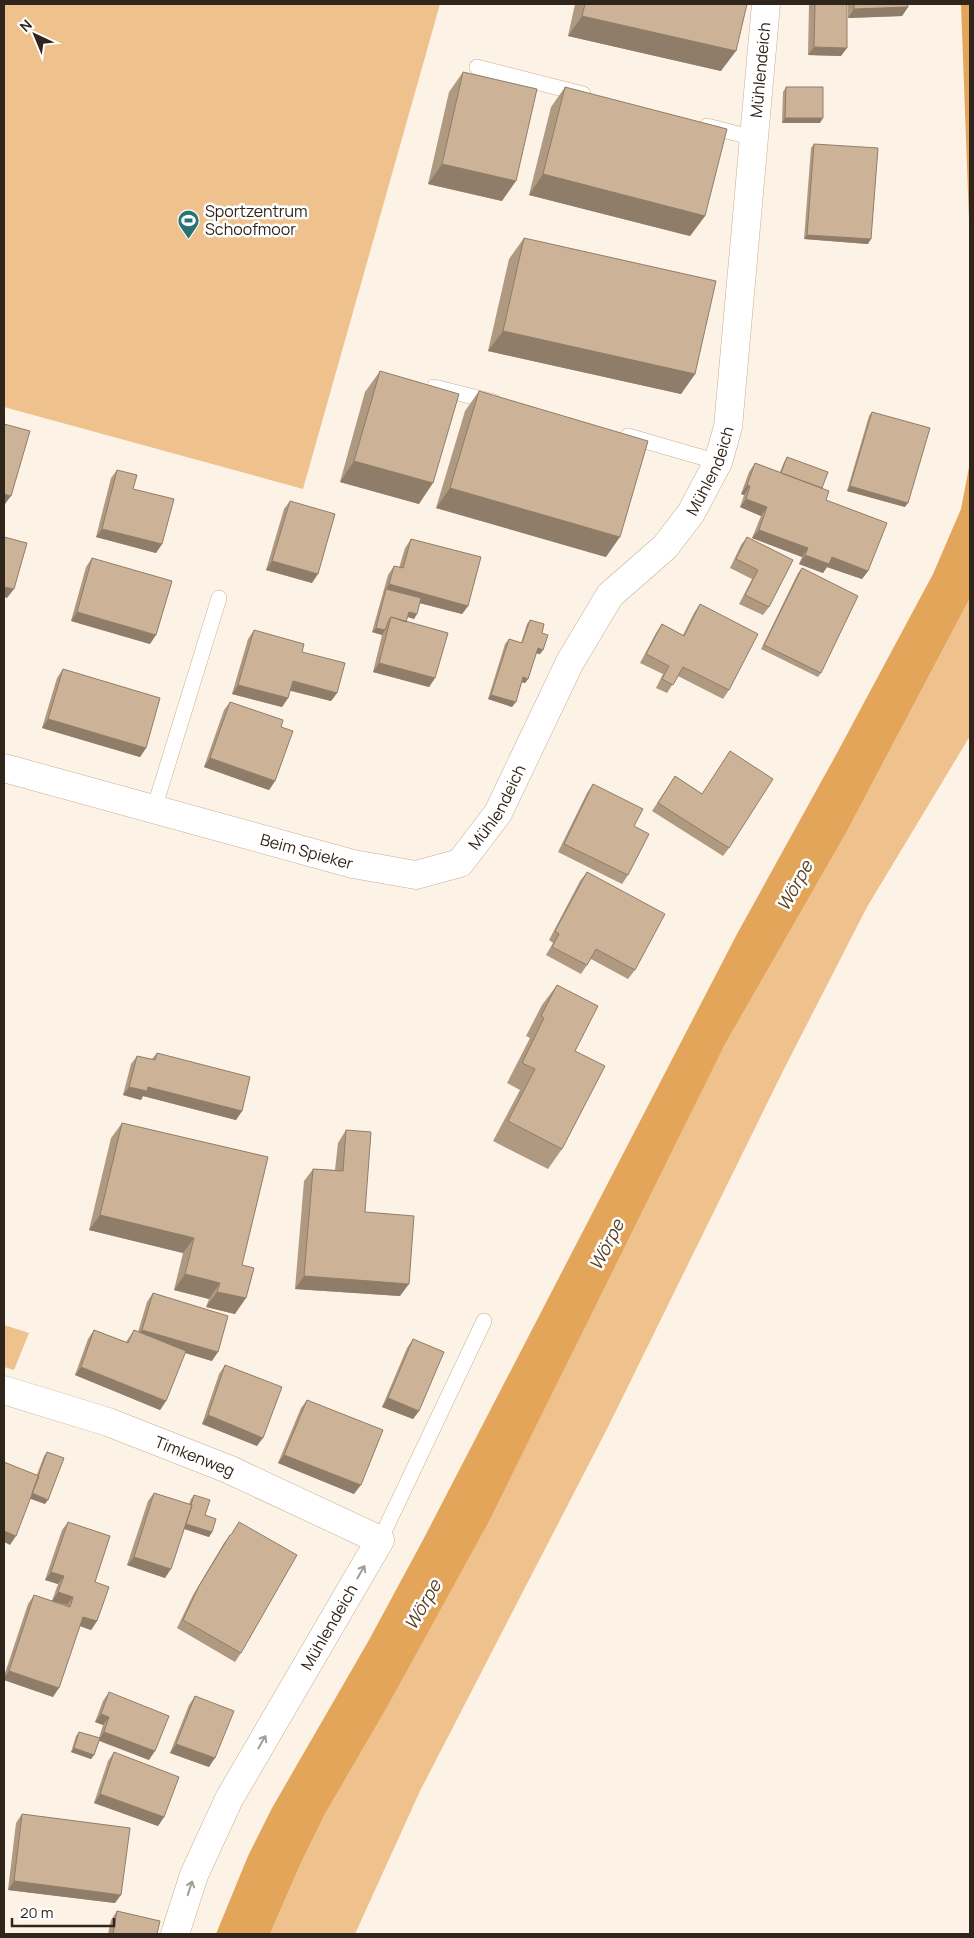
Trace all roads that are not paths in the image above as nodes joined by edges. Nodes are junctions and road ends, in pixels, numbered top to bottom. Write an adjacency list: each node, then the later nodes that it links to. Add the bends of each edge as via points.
1 (766, 4): 5 (street, Mühlendeich)
2 (477, 67): 3 (lane)
3 (601, 99)
4 (696, 124): 5 (lane)
5 (754, 138): 9 (street, Mühlendeich, via 728,427)
6 (415, 383): 7 (lane)
7 (509, 406)
8 (613, 432): 9 (lane)
9 (718, 462): 13 (street, Mühlendeich, via 691,513 665,547 610,595 570,662 498,813)
10 (219, 598): 12 (lane)
11 (4, 768): 12 (street, Beim Spieker)
12 (154, 809): 13 (street, Beim Spieker, via 362,866 416,875)
13 (460, 863)
14 (484, 1321): 16 (lane, Mühlendeich)
15 (4, 1390): 16 (street, Timkenweg, via 108,1422 228,1469)
16 (380, 1540): 17 (street, Mühlendeich, one-way to 16, via 194,1875 229,1799)
17 (175, 1934)

